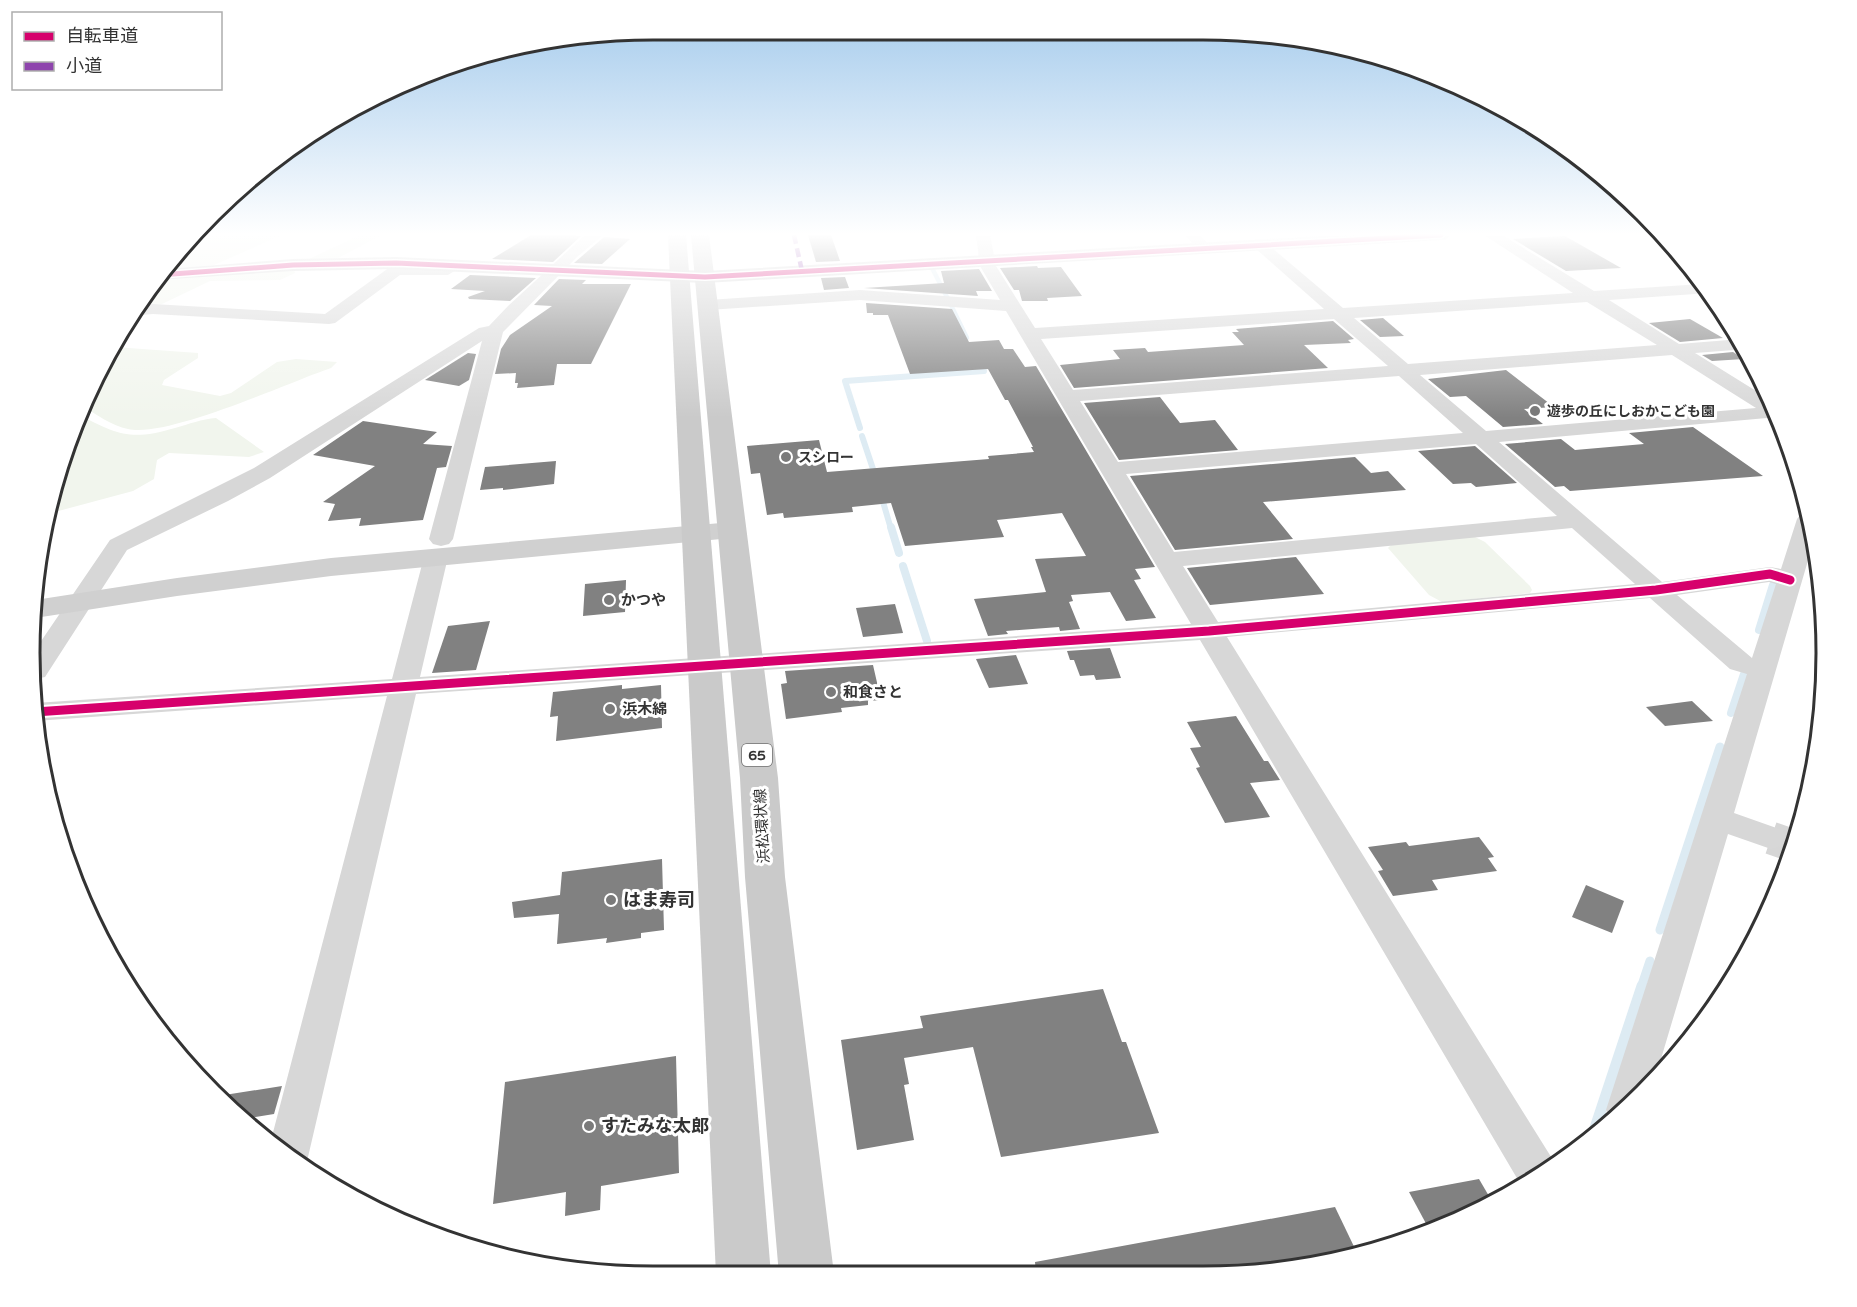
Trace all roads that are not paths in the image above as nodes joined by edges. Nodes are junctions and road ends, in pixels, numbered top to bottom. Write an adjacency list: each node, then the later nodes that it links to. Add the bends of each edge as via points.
1 (360, 296): 10 (street, via 329,319)
2 (527, 296): 12 (street)
3 (699, 296): 23 (main road, 浜松環状線 / 65)
4 (860, 296): 9 (street)
5 (1007, 296): 9 (street)
6 (1318, 296): 11 (street)
7 (1605, 296): 8 (street)
8 (1591, 297): 11 (street); 15 (street)
9 (1012, 306): 13 (street)
10 (146, 310)
11 (1338, 314): 13 (street); 16 (street)
12 (494, 332): 25 (street); 30 (street, via 485,332 459,347 242,485 124,540)
13 (1029, 334): 17 (street)
14 (1733, 345): 15 (street)
15 (1677, 349): 16 (street); 18 (street)
16 (1403, 370): 17 (street); 20 (street)
17 (1066, 396): 21 (street)
18 (1763, 403)
19 (1767, 412): 20 (street)
20 (1481, 437): 21 (street); 22 (street)
21 (1111, 469): 26 (street)
22 (1577, 521): 26 (street); 28 (street)
23 (714, 524): 25 (street); 34 (main road, 浜松環状線 / 65); 35 (main road, 浜松環状線 / 65)
24 (1805, 533): 27 (street)
25 (438, 548): 30 (street, via 255,576); 37 (street)
26 (1166, 560): 32 (street)
27 (1790, 579): 28 (street, via 1770,574); 36 (street)
28 (1656, 590): 32 (street); 36 (street, via 1740,663)
29 (44, 591): 30 (street)
30 (86, 591): 31 (street); 33 (street)
31 (43, 606)
32 (1209, 631): 34 (street); 43 (street)
33 (40, 662)
34 (747, 663): 35 (street); 45 (main road, 浜松環状線 / 65)
35 (705, 666): 37 (street); 44 (main road, 浜松環状線 / 65)
36 (1762, 670): 39 (street)
37 (404, 687): 38 (street); 42 (street)
38 (44, 711)
39 (1716, 818): 40 (street); 41 (street)
40 (1771, 838)
41 (1632, 1092)
42 (290, 1147)
43 (1535, 1169)
44 (743, 1266)
45 (806, 1266)

